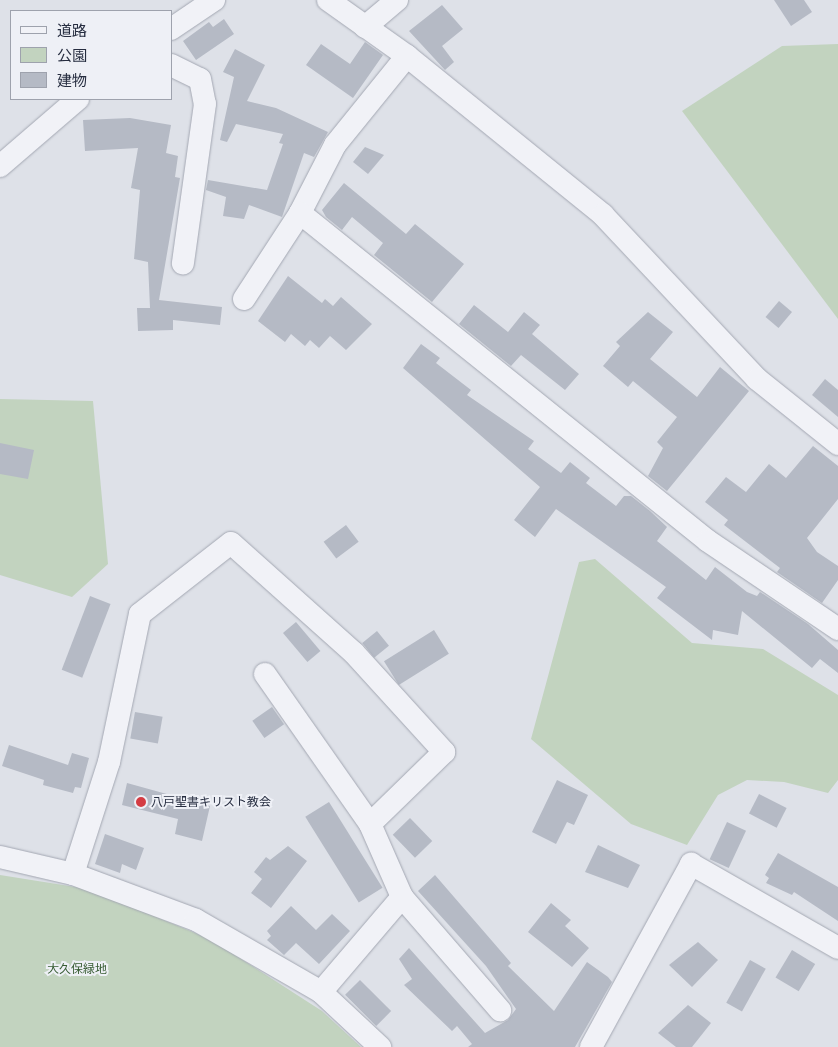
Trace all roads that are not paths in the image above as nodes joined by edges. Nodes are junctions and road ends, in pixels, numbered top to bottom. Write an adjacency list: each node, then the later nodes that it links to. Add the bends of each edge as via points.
1 (214, 0): 5 (street)
2 (328, 0): 4 (street)
3 (397, 0): 4 (street)
4 (365, 27): 6 (street)
5 (172, 28)
6 (407, 56): 10 (street, via 334,145); 13 (street, via 603,215 757,378)
7 (172, 65): 11 (street, via 200,79 205,104)
8 (77, 100): 9 (street)
9 (0, 166)
10 (300, 213): 12 (street); 14 (street, via 708,541)
11 (183, 263)
12 (244, 299)
13 (838, 444)
14 (838, 629)
15 (265, 674): 16 (street)
16 (370, 824): 18 (street, via 444,752 354,653 231,543 140,614 109,762); 19 (street)
17 (0, 857): 18 (street)
18 (73, 874): 21 (street, via 196,920)
19 (402, 897): 21 (street); 22 (street)
20 (838, 948): 24 (street, via 691,864)
21 (321, 992): 23 (street)
22 (500, 1010)
23 (380, 1047)
24 (591, 1047)

